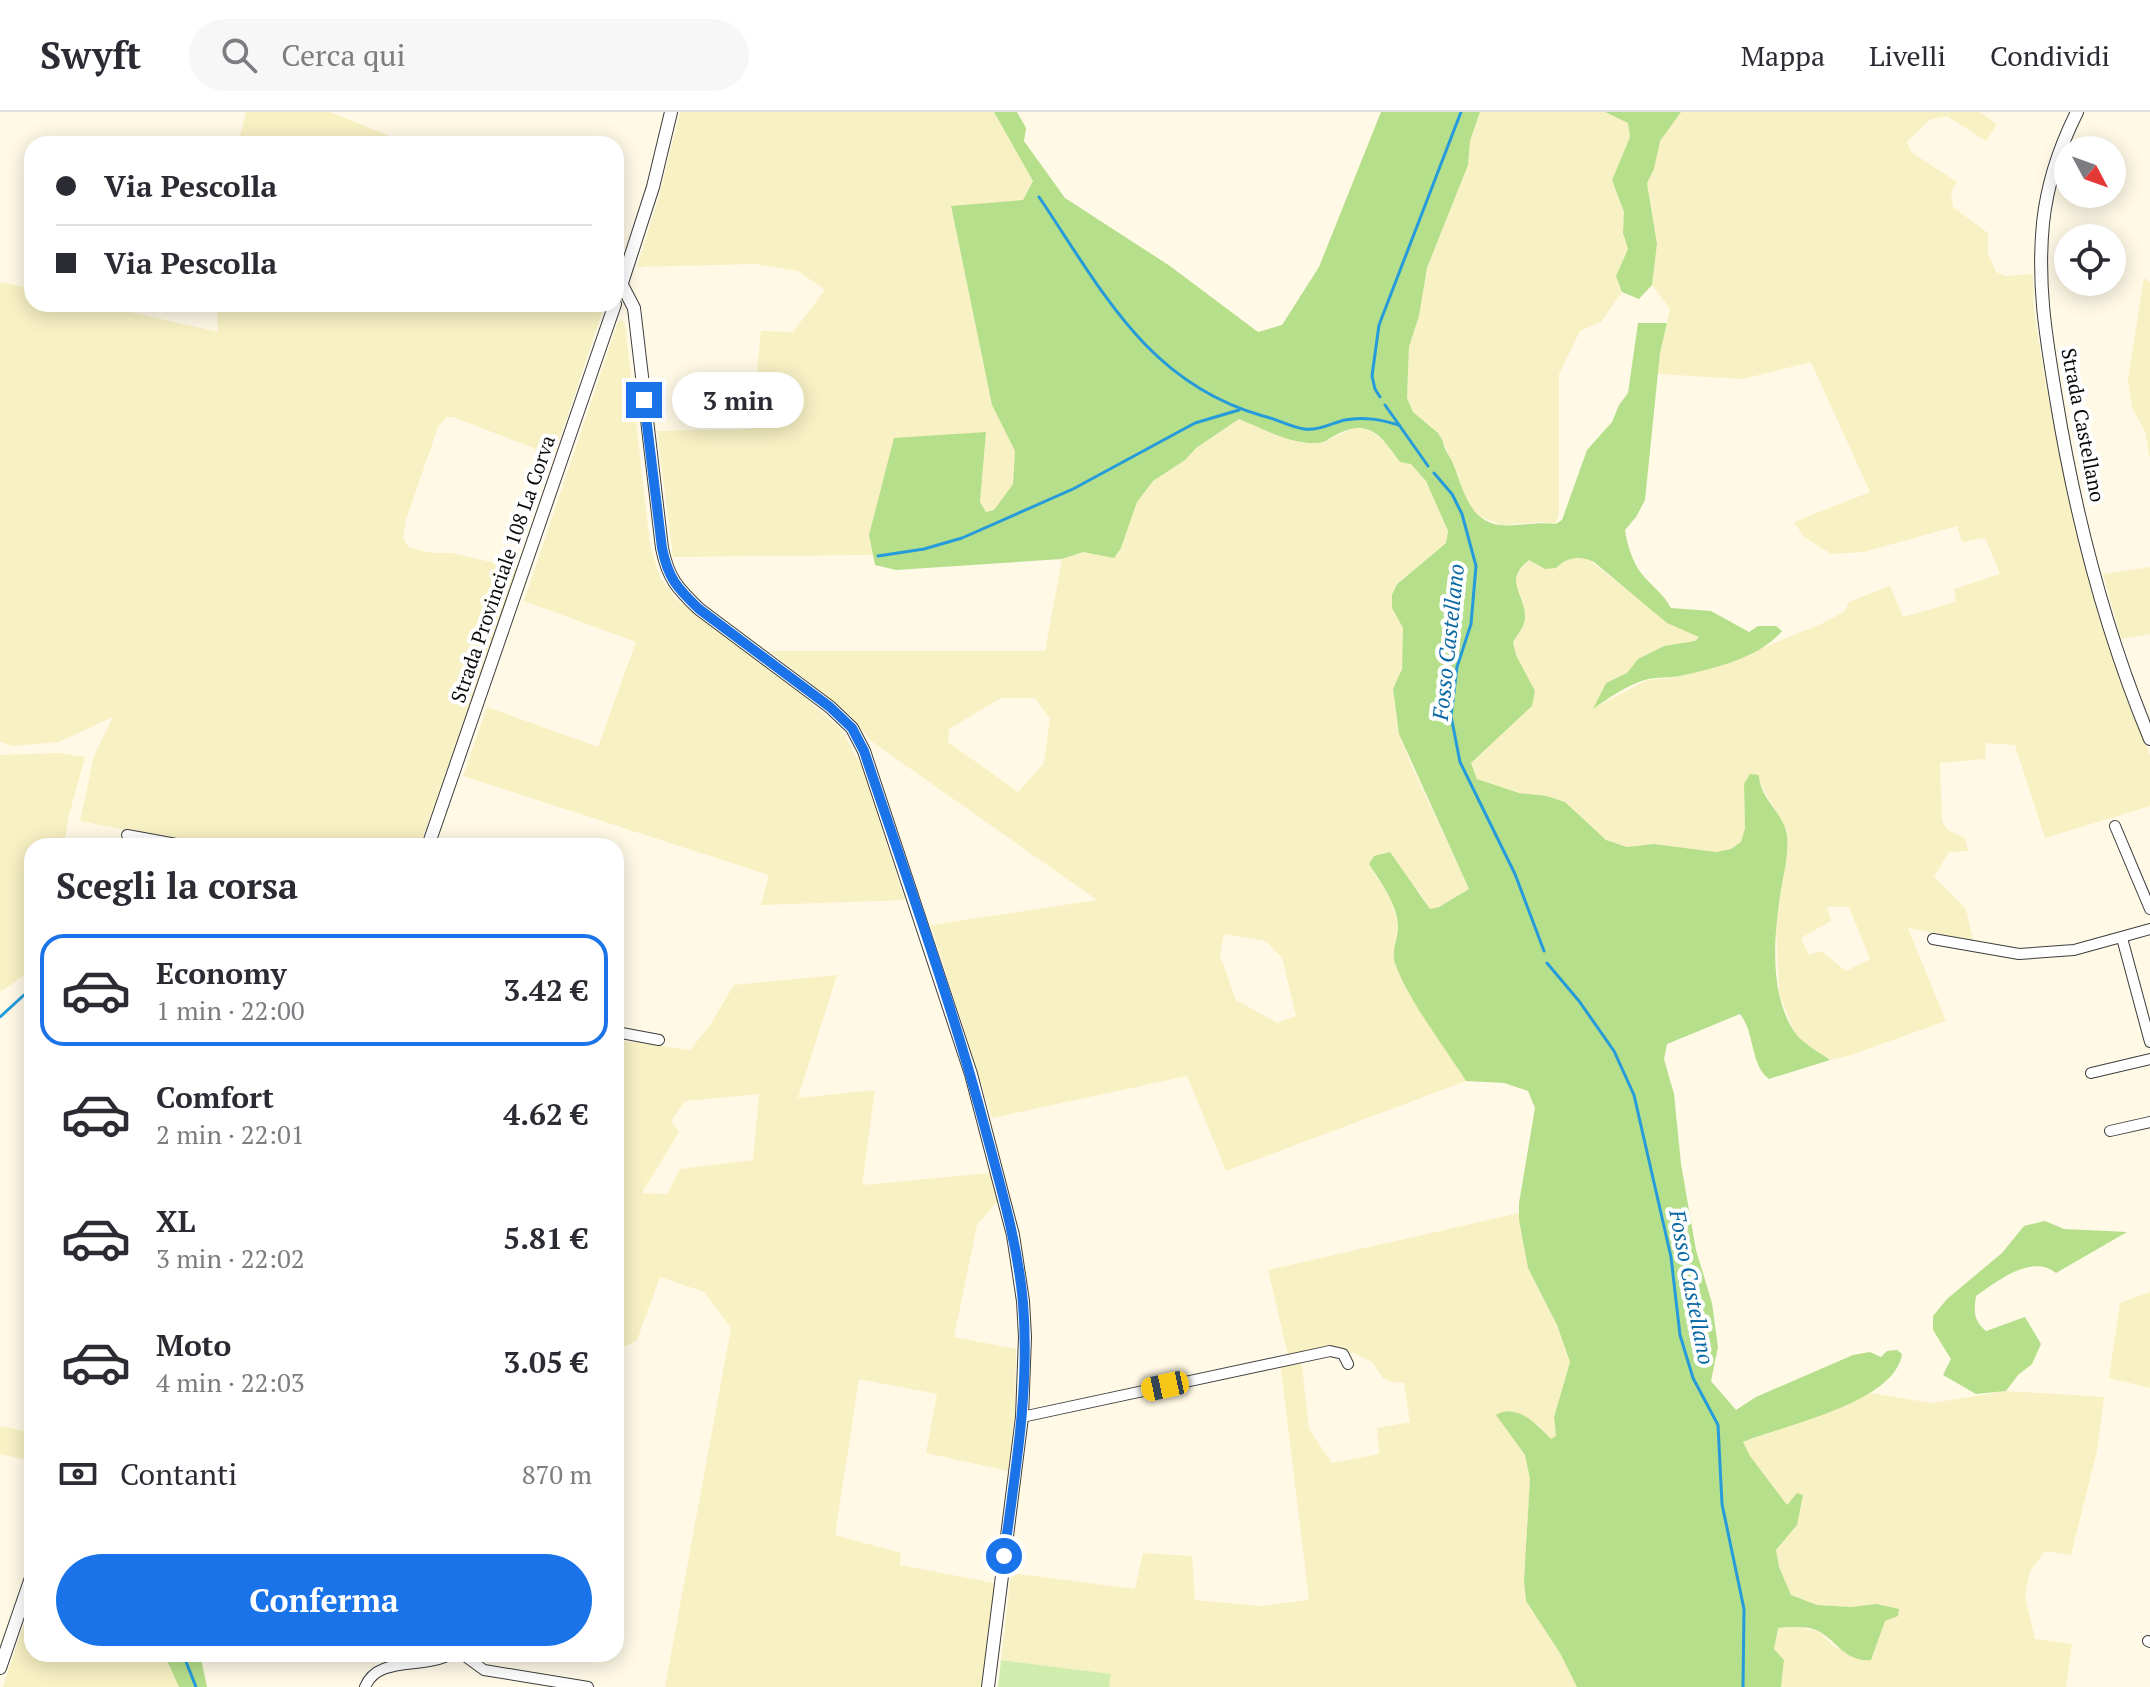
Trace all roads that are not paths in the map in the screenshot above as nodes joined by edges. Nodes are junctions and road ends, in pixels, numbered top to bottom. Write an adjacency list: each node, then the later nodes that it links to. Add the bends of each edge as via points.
1 (671, 112): 3 (street, Strada Provinciale 108 La Corva)
2 (2077, 112): 6 (street, Strada Castellano, via 2043,220 2041,308 2085,541)
3 (624, 279)
4 (624, 289): 23 (street, via 634,308 667,572 699,609 844,719 864,751 971,1074 1010,1224 1024,1313)
5 (613, 312): 10 (street, Strada Provinciale 108 La Corva)
6 (2150, 739)
7 (2115, 826): 11 (street)
8 (127, 835): 9 (street)
9 (143, 838)
10 (431, 838)
11 (2150, 909)
12 (2150, 929): 13 (street)
13 (2122, 938): 14 (street, via 2074,950 2019,954); 17 (street)
14 (1933, 939)
15 (624, 1033): 16 (street)
16 (659, 1040)
17 (2150, 1042)
18 (2150, 1059): 19 (street)
19 (2091, 1073)
20 (2150, 1122): 21 (street)
21 (2110, 1131)
22 (1348, 1364): 23 (street, via 1343,1354 1330,1351)
23 (1022, 1417): 30 (street)
24 (24, 1598): 27 (street)
25 (427, 1662): 28 (street, via 389,1666)
26 (473, 1662): 29 (street, via 484,1670)
27 (0, 1668)
28 (365, 1687)
29 (588, 1687)
30 (988, 1687)

